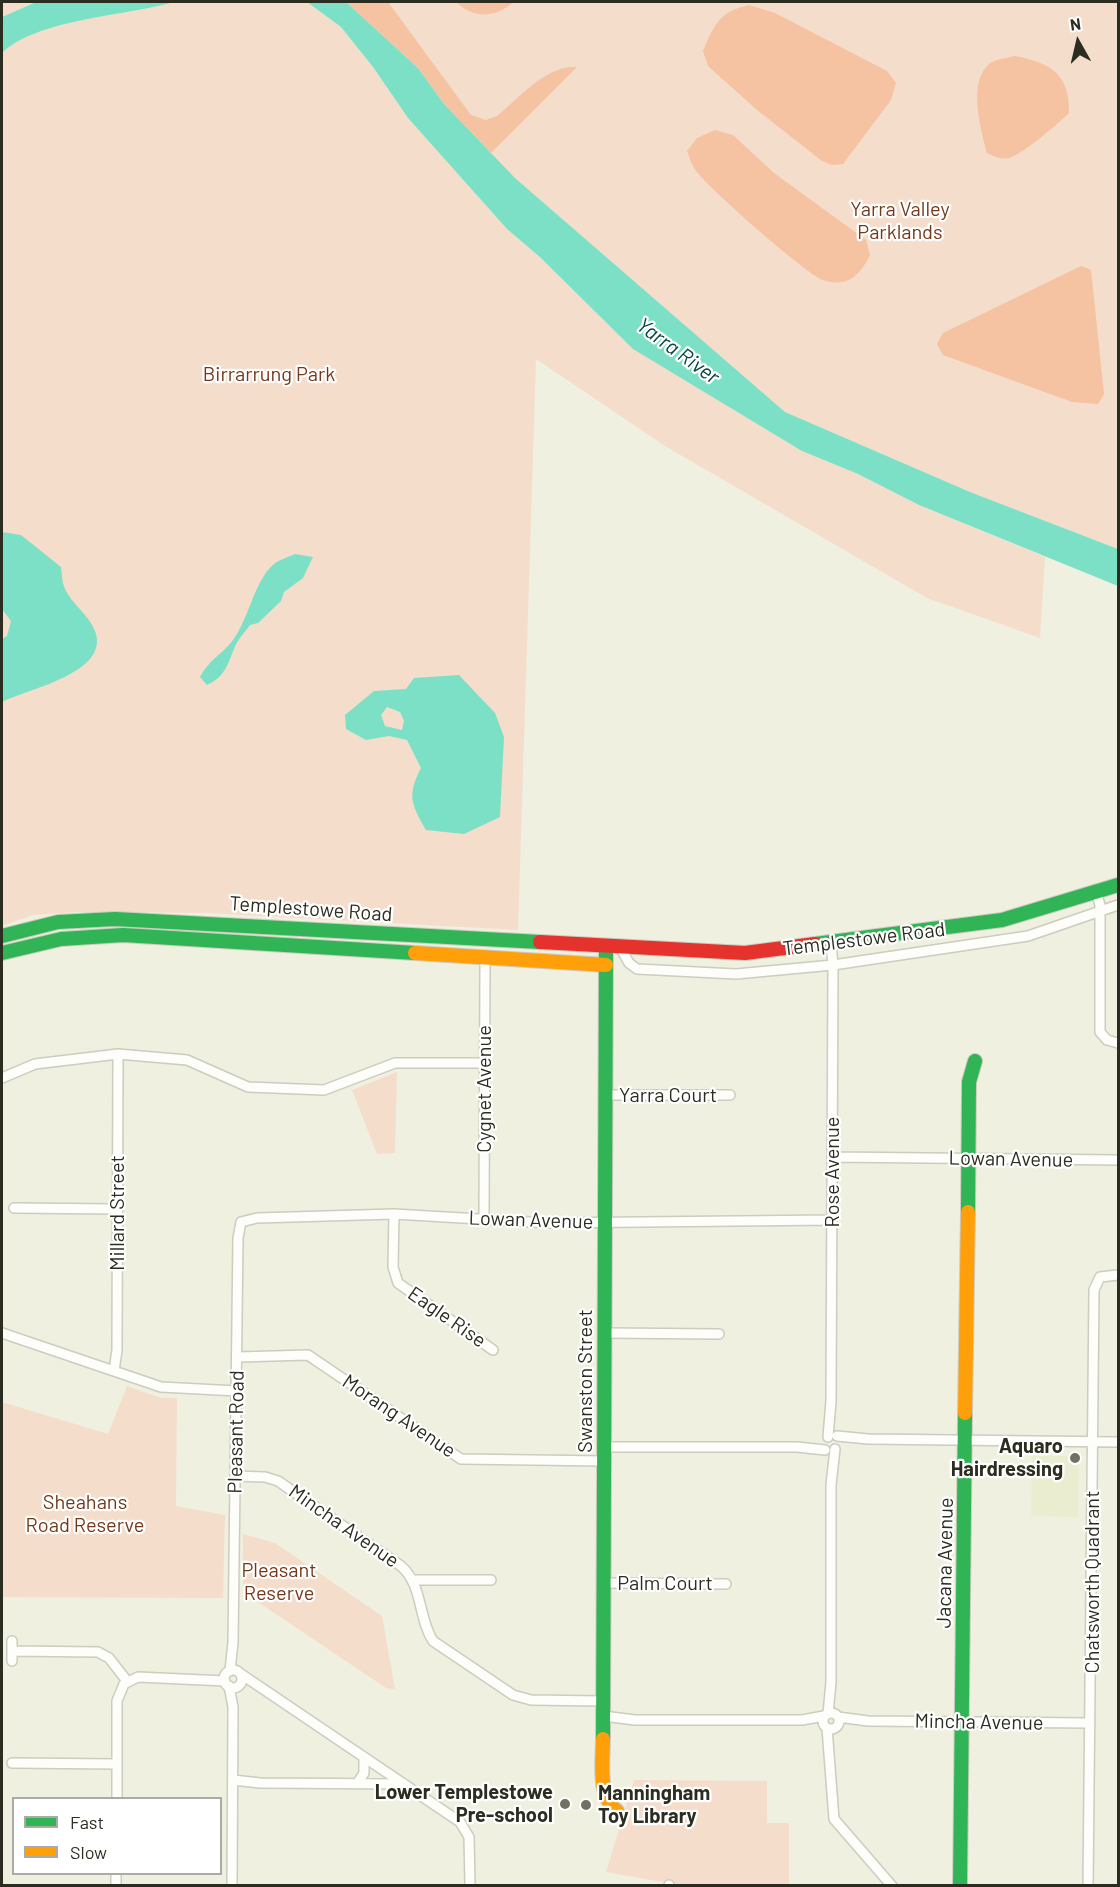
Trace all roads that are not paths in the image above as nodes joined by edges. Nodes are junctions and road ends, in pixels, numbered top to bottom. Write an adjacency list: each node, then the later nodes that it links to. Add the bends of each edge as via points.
1 (1119, 885): 2 (street, Templestowe Road)
2 (1096, 892): 4 (street); 6 (street, Templestowe Road, via 1002,920)
3 (1119, 905): 4 (street, Templestowe Road)
4 (1100, 911): 11 (street, Templestowe Road, via 1028,936); 12 (street, via 1100,1028)
5 (2, 936): 7 (street, Templestowe Road, via 48,923 120,919)
6 (831, 943): 7 (street, Templestowe Road, via 731,954); 11 (street, Rose Avenue)
7 (613, 946): 10 (street, Swanston Street); 11 (street, Templestowe Road, via 636,969 736,974)
8 (2, 953): 9 (street, Templestowe Road, via 62,938 123,934)
9 (485, 958): 10 (street, Templestowe Road); 17 (street, Cygnet Avenue)
10 (606, 965): 19 (street, Swanston Street)
11 (833, 965): 21 (street, Rose Avenue)
12 (1104, 1038): 13 (street); 14 (street)
13 (1119, 1043)
14 (1096, 1046)
15 (118, 1054): 17 (street, via 181,1058 248,1087 316,1090 330,1089 395,1064); 18 (street, via 35,1064); 25 (street, Millard Street)
16 (975, 1061): 22 (street, Jacana Avenue, via 969,1082)
17 (484, 1063): 28 (street, Cygnet Avenue)
18 (2, 1078)
19 (606, 1095): 20 (street, Yarra Court); 31 (street, Swanston Street)
20 (730, 1095)
21 (832, 1157): 22 (street, Lowan Avenue); 29 (street, Rose Avenue)
22 (968, 1158): 23 (street, Lowan Avenue); 42 (street, Jacana Avenue)
23 (1119, 1160)
24 (14, 1208): 25 (street)
25 (117, 1209): 40 (street, Millard Street)
26 (234, 1214): 30 (street)
27 (394, 1214): 28 (street, Lowan Avenue); 30 (street, Lowan Avenue, via 257,1218); 38 (street, Eagle Rise, via 393,1267 398,1283)
28 (484, 1219): 31 (street, Lowan Avenue)
29 (831, 1220): 31 (street, Lowan Avenue); 45 (street, Rose Avenue)
30 (241, 1222): 39 (street, Pleasant Road)
31 (605, 1222): 36 (street, Swanston Street)
32 (1090, 1270): 34 (street)
33 (1119, 1275): 34 (street)
34 (1098, 1279): 43 (street, Chatsworth Quadrant, via 1094,1290)
35 (2, 1333): 40 (street)
36 (605, 1333): 37 (street); 46 (street, Swanston Street)
37 (718, 1334)
38 (493, 1350)
39 (238, 1354): 41 (street, Pleasant Road); 46 (street, Morang Avenue, via 302,1354 314,1358 461,1459)
40 (114, 1371): 41 (street, via 161,1387)
41 (237, 1388): 47 (street, Pleasant Road)
42 (966, 1440): 43 (street, Morang Avenue); 45 (street, Morang Avenue, via 868,1439); 58 (street, Jacana Avenue)
43 (1093, 1442): 44 (street, Morang Avenue); 59 (street, Chatsworth Quadrant)
44 (1119, 1442)
45 (831, 1443): 46 (street, Morang Avenue); 57 (street, Rose Avenue)
46 (604, 1454): 50 (street, Swanston Street)
47 (236, 1476): 48 (street, Mincha Avenue, via 271,1478 284,1484 401,1566); 53 (street, Pleasant Road)
48 (412, 1580): 49 (street); 55 (street, Mincha Avenue, via 433,1641 503,1691 531,1700)
49 (491, 1580)
50 (604, 1583): 51 (street, Palm Court); 55 (street, Swanston Street)
51 (726, 1584)
52 (12, 1651): 54 (street, via 98,1652 110,1658)
53 (233, 1679): 54 (street, via 138,1677); 60 (street, via 263,1690); 63 (street, Pleasant Road)
54 (127, 1681): 62 (street, via 118,1695)
55 (602, 1701): 56 (street, Swanston Street)
56 (603, 1720): 57 (street, Mincha Avenue); 67 (street, Swanston Street, via 604,1788 608,1804)
57 (831, 1721): 58 (street, Mincha Avenue); 68 (street, Rose Avenue, via 834,1819)
58 (963, 1722): 59 (street, Mincha Avenue); 71 (street, Jacana Avenue)
59 (1090, 1723): 72 (street, Chatsworth Quadrant)
60 (364, 1757): 64 (street, via 364,1773); 65 (street)
61 (12, 1763): 62 (street)
62 (117, 1764): 66 (street)
63 (233, 1783): 64 (street); 69 (street, Pleasant Road)
64 (357, 1784): 65 (street)
65 (404, 1784): 70 (street, via 465,1827 470,1845)
66 (117, 1797)
67 (617, 1811)
68 (891, 1885)
69 (232, 1886)
70 (470, 1886)
71 (960, 1886)
72 (1088, 1886)

